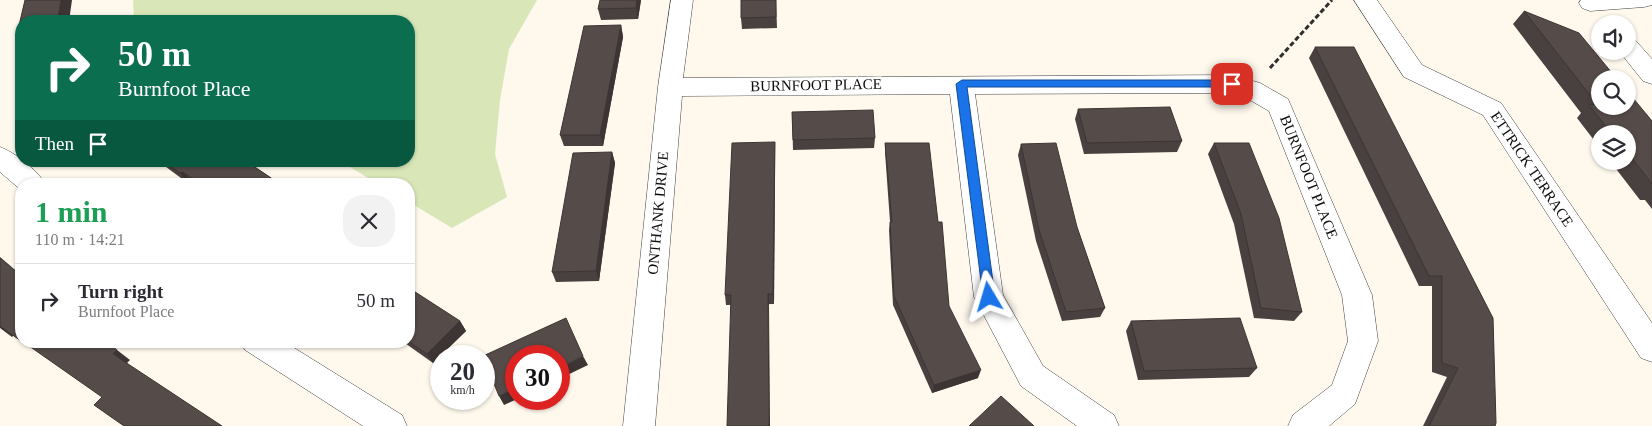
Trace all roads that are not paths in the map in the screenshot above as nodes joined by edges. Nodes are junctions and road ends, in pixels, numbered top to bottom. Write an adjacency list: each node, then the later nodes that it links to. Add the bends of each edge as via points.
1 (682, 0): 9 (street, ONTHANK DRIVE)
2 (1365, 0): 13 (street, ETTRICK TERRACE, via 1413,71 1492,109)
3 (1644, 0): 4 (street)
4 (1588, 2): 5 (street)
5 (1600, 15)
6 (1636, 56): 7 (street)
7 (1652, 75)
8 (962, 84): 9 (street, BURNFOOT PLACE); 16 (street, via 989,297 1032,376); 17 (street, BURNFOOT PLACE, via 1232,84 1251,89 1279,105 1357,295 1363,341 1344,394)
9 (670, 87): 15 (street, ONTHANK DRIVE)
10 (0, 157): 11 (street)
11 (25, 178)
12 (267, 348): 14 (street)
13 (1652, 348)
14 (391, 426)
15 (639, 426)
16 (1103, 426)
17 (1304, 426)

